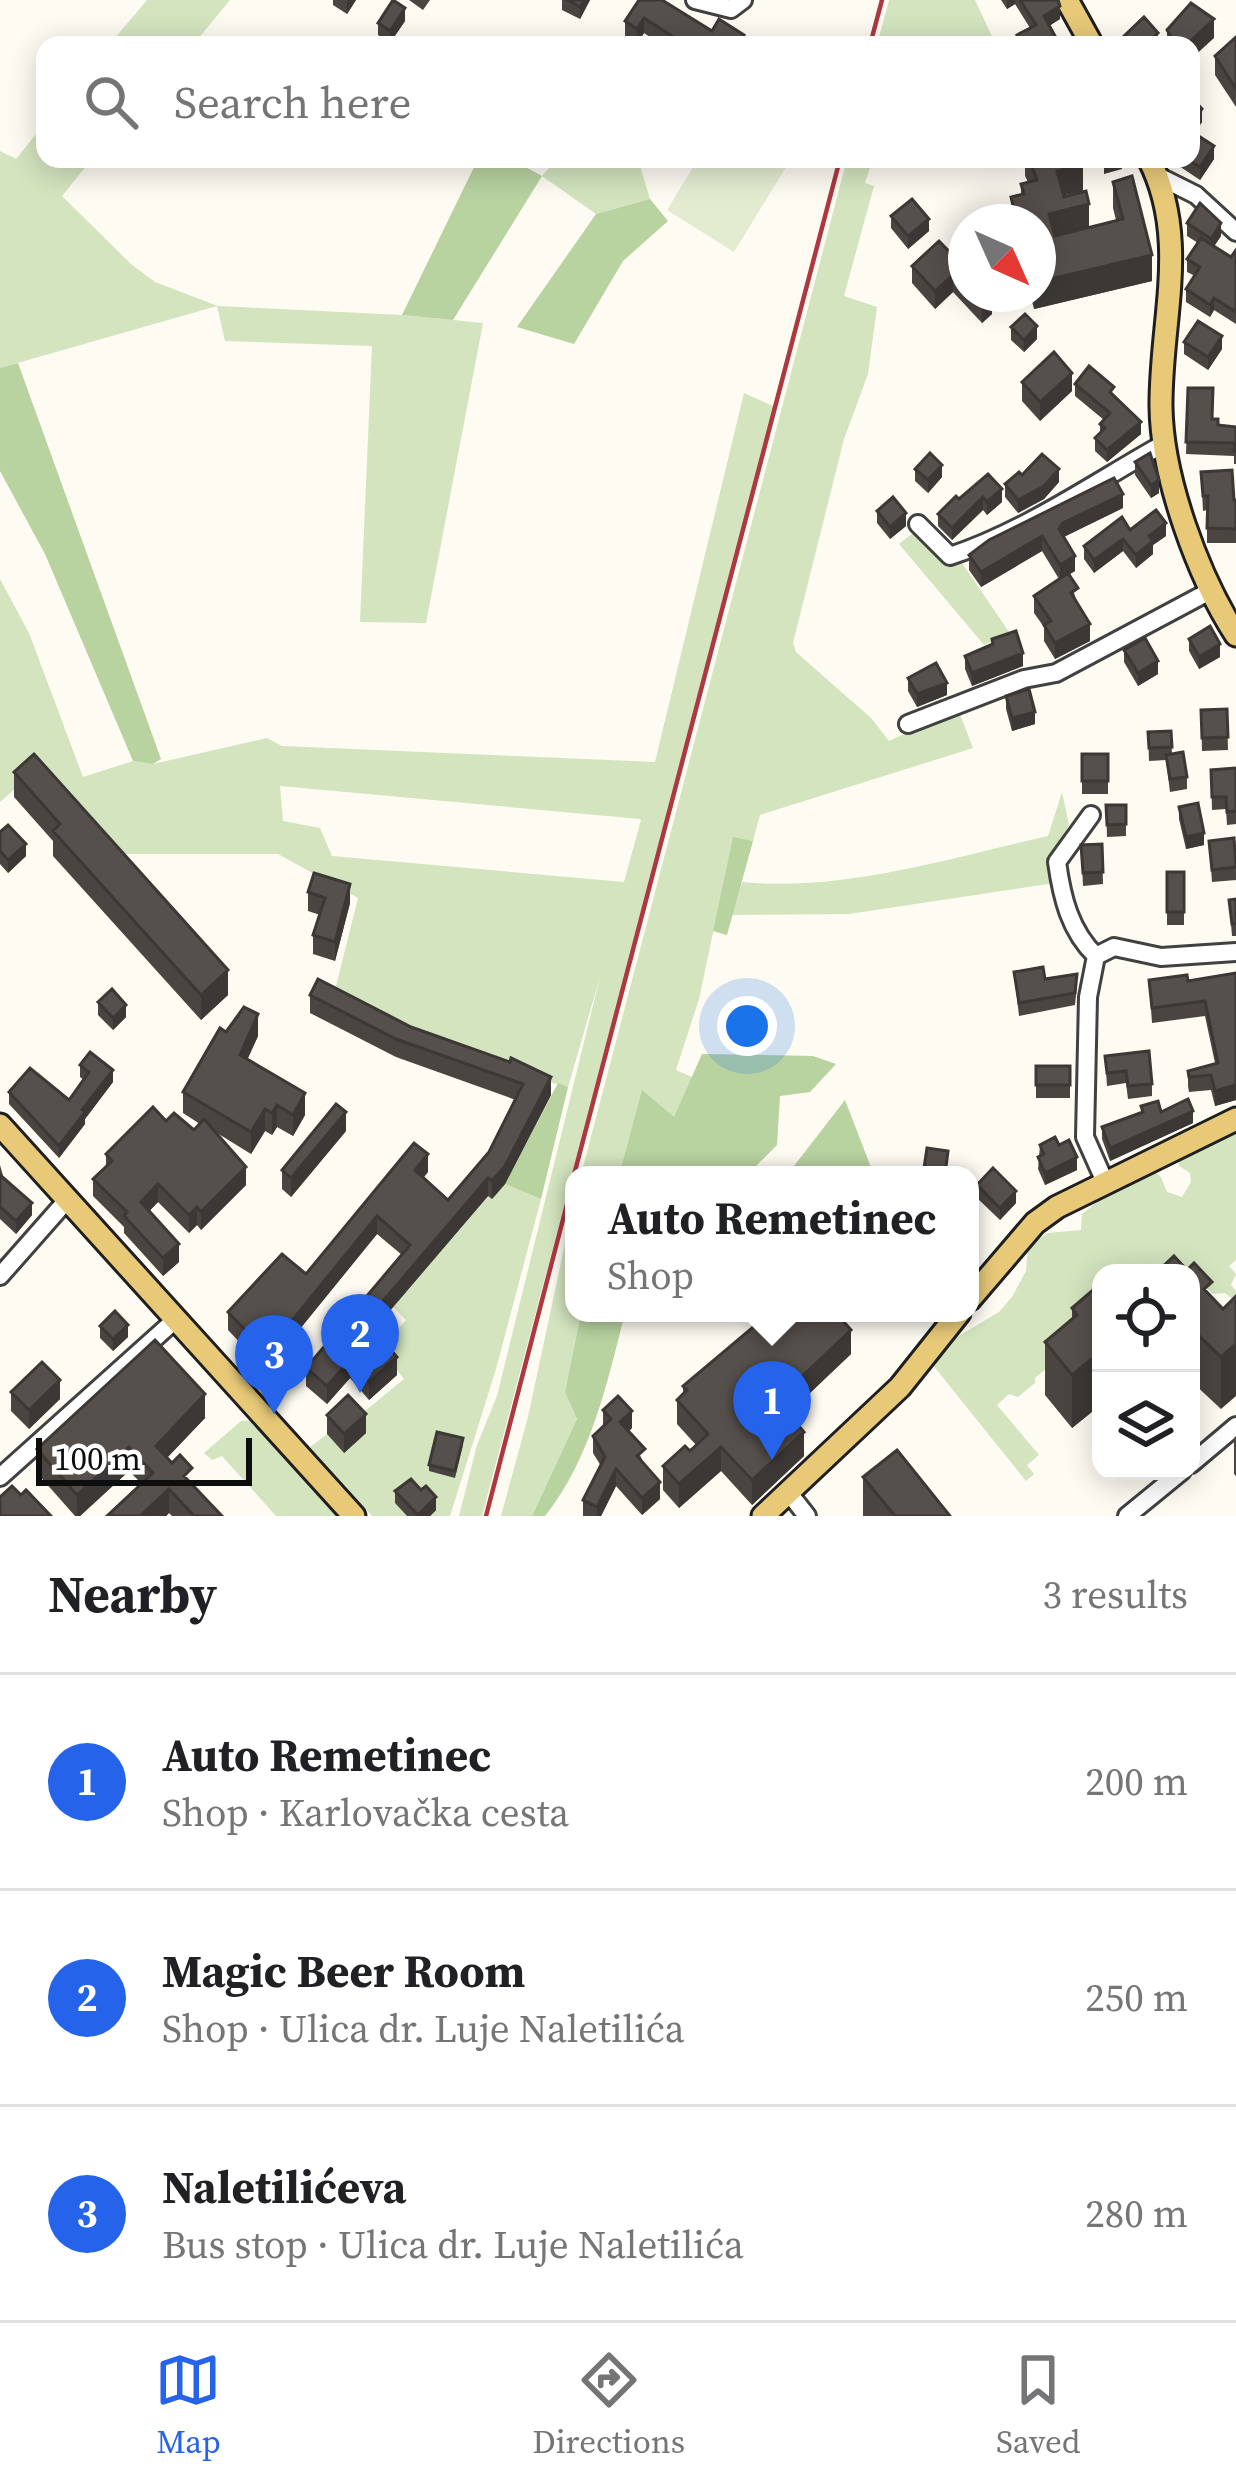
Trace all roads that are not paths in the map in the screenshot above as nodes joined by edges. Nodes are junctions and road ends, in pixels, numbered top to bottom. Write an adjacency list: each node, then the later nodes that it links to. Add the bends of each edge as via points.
1 (694, 0): 2 (street, via 731,9)
2 (743, 0)
3 (1067, 0): 4 (main road)
4 (1087, 36)
5 (1154, 168): 6 (street); 7 (main road, via 1172,242)
6 (1236, 232)
7 (1165, 443): 8 (street, via 996,540 950,556); 9 (main road)
8 (918, 524)
9 (1210, 591): 10 (main road); 11 (street, via 1056,673)
10 (1236, 635)
11 (908, 724)
12 (1091, 815): 14 (street, via 1057,862 1075,932)
13 (1236, 952): 14 (street, via 1162,957 1114,946)
14 (1096, 956): 17 (street, via 1085,1137)
15 (1236, 1119): 17 (main road)
16 (0, 1125): 18 (main road)
17 (1105, 1182): 20 (main road, via 1035,1223)
18 (67, 1200): 19 (street); 21 (main road)
19 (0, 1276)
20 (979, 1288)
21 (175, 1320): 25 (street); 28 (main road)
22 (952, 1322): 27 (main road, via 900,1388)
23 (1236, 1426): 24 (street)
24 (1200, 1456)
25 (0, 1477)
26 (1171, 1480): 31 (street)
27 (789, 1493): 29 (main road); 30 (street)
28 (353, 1516)
29 (763, 1516)
30 (807, 1516)
31 (1127, 1516)

